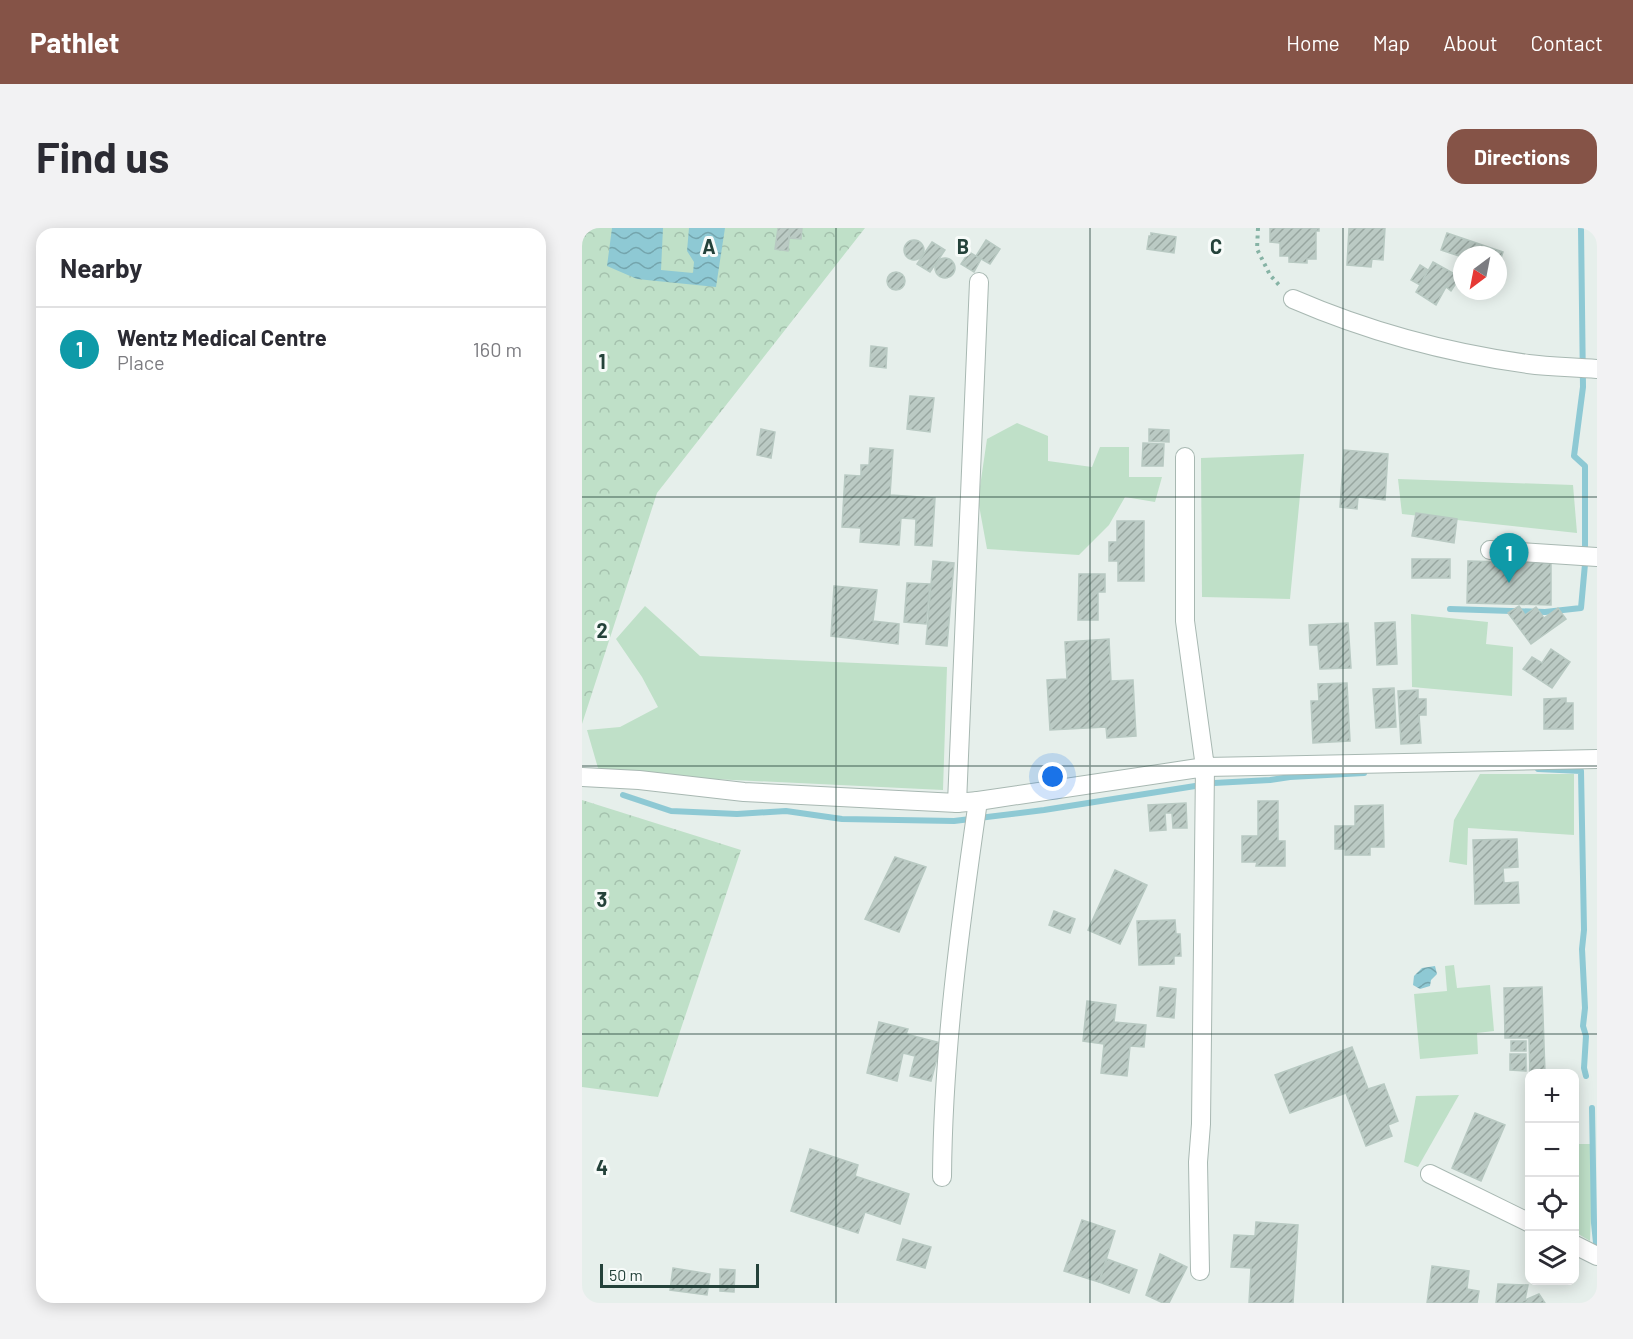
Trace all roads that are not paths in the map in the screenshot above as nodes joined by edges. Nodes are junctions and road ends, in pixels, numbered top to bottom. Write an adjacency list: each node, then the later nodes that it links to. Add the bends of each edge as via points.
1 (979, 282): 11 (street)
2 (1293, 299): 3 (street, via 1335,317 1422,343 1530,364)
3 (1597, 369)
4 (1185, 457): 8 (street, via 1185,621)
5 (1490, 550): 6 (street)
6 (1597, 556)
7 (1597, 759): 8 (street)
8 (1205, 767): 10 (street); 17 (street, via 1198,1162)
9 (582, 777): 11 (street, via 744,792)
10 (978, 801): 11 (street); 13 (street, via 955,984)
11 (957, 803)
12 (1430, 1174): 14 (street)
13 (942, 1177)
14 (1525, 1220)
15 (1579, 1247): 16 (street)
16 (1597, 1256)
17 (1200, 1271)

